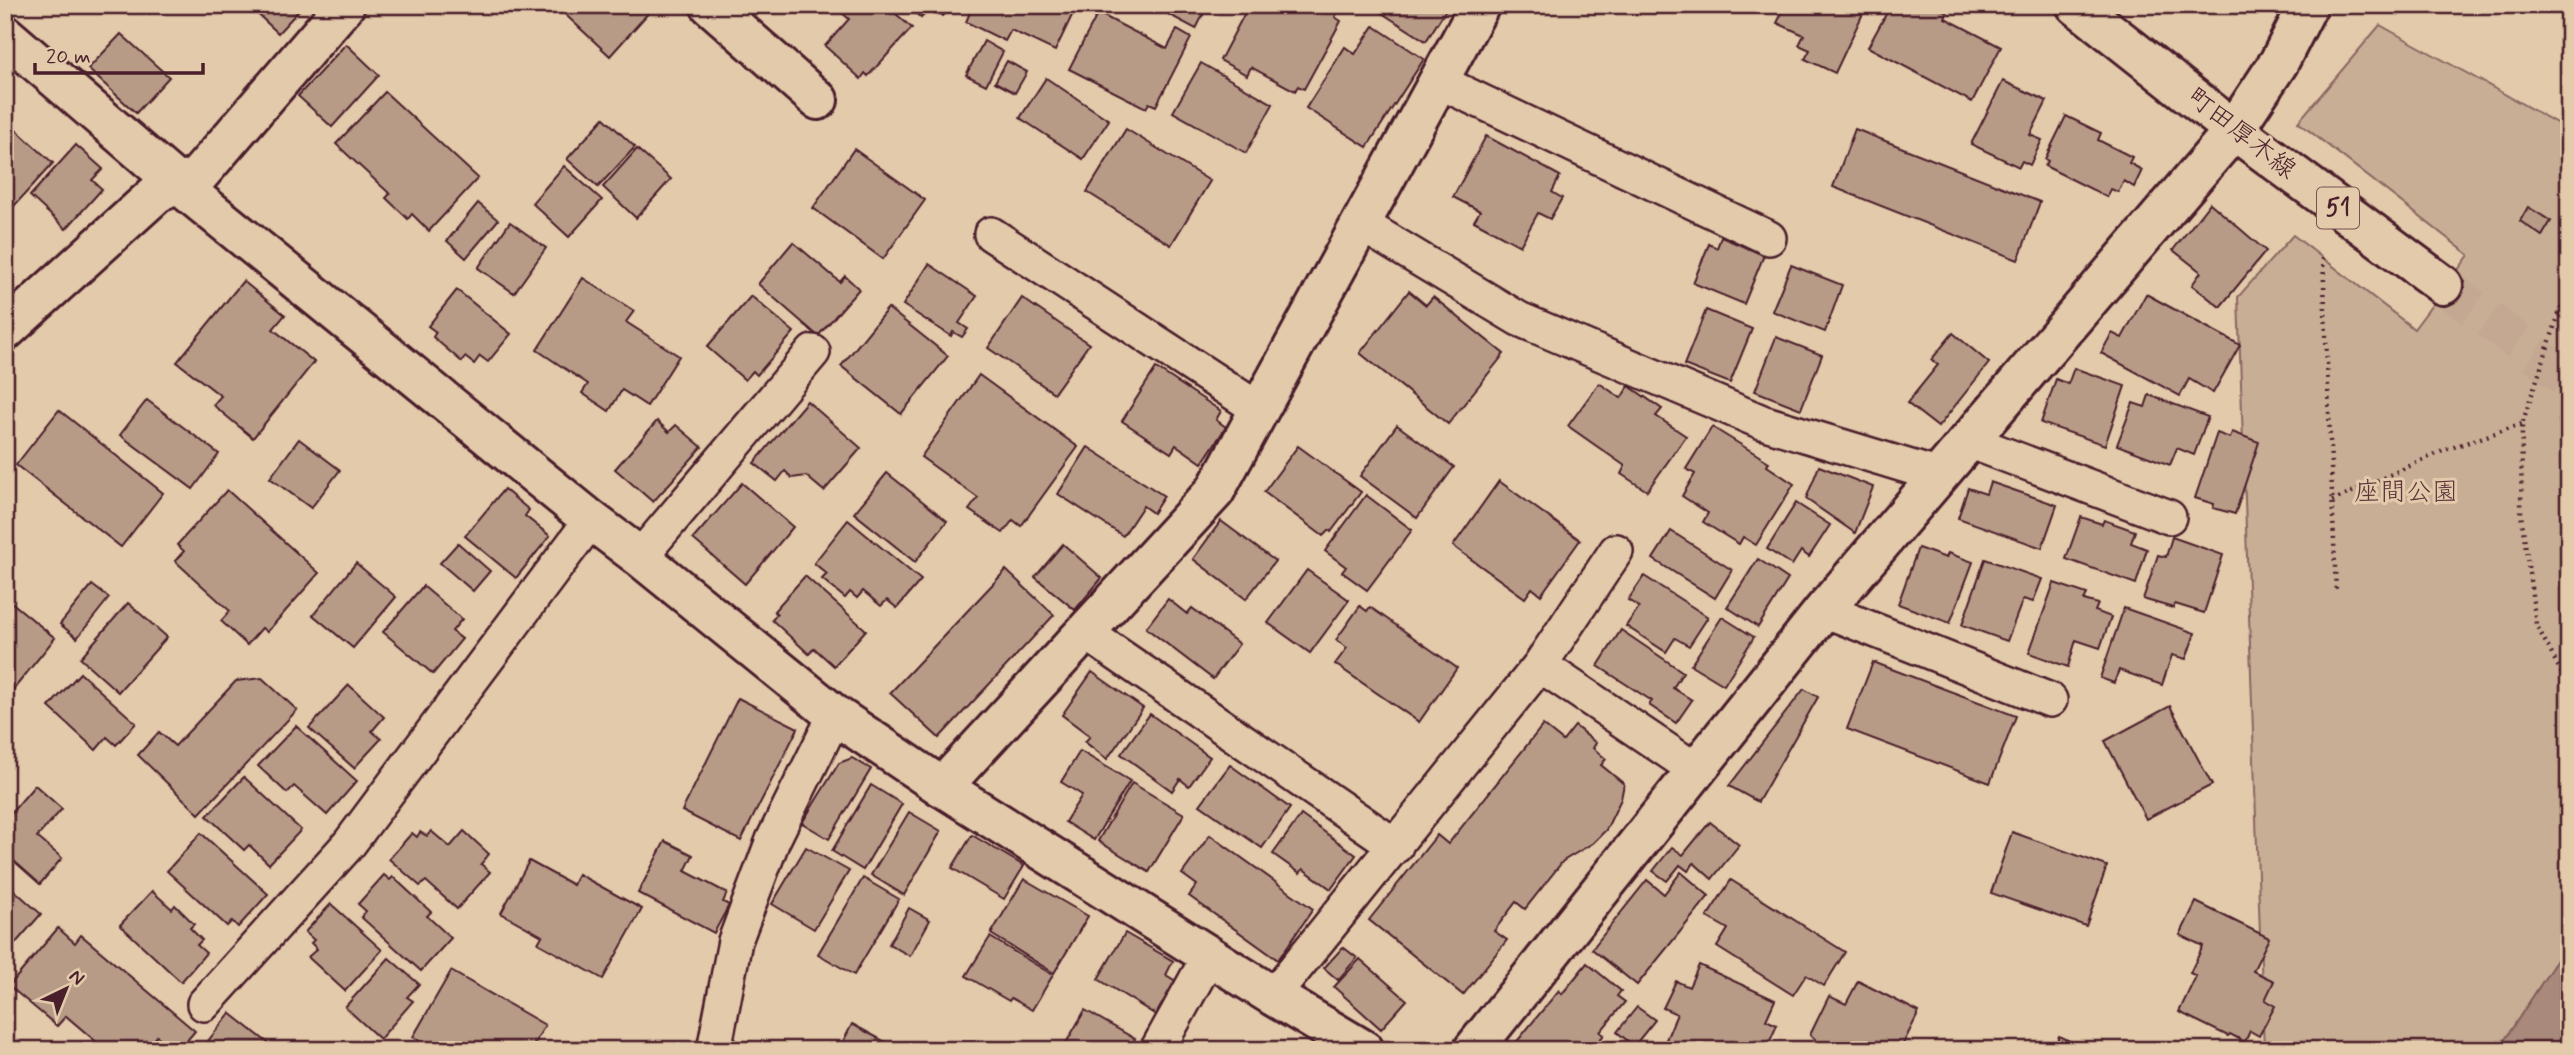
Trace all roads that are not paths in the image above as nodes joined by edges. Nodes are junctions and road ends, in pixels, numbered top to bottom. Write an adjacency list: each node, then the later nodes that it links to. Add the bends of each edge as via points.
1 (345, 5): 10 (street, via 198,176)
2 (710, 5): 8 (street)
3 (1480, 5): 7 (street)
4 (2076, 5): 9 (street, 町田厚木線 / 51)
5 (2308, 5): 9 (street, via 2279,62)
6 (5, 35): 10 (street)
7 (1438, 81): 11 (street); 13 (lane)
8 (818, 100)
9 (2234, 130): 14 (street, 町田厚木線 / 51); 18 (street)
10 (178, 184): 15 (street, via 157,193); 21 (street)
11 (1361, 224): 17 (street); 19 (lane, via 1519,319 1762,422)
12 (992, 234): 17 (lane)
13 (1769, 238)
14 (2443, 285)
15 (5, 331)
16 (813, 352): 23 (lane)
17 (1260, 410): 25 (street, via 1215,491)
18 (1969, 441): 19 (street); 20 (lane)
19 (1940, 476): 24 (street)
20 (2169, 517)
21 (591, 520): 23 (street); 34 (lane, via 349,844)
22 (1616, 551): 26 (lane)
23 (640, 557): 28 (street)
24 (1824, 610): 27 (lane); 29 (street)
25 (1085, 632): 30 (street); 31 (lane)
26 (1540, 665): 29 (lane); 31 (lane)
27 (2050, 700)
28 (835, 715): 30 (street); 35 (lane, via 773,840 736,941)
29 (1696, 770): 38 (street)
30 (942, 786): 32 (street)
31 (1396, 846): 33 (lane)
32 (1209, 956): 33 (street); 36 (lane)
33 (1273, 996): 37 (street)
34 (204, 1004)
35 (714, 1050)
36 (1157, 1050)
37 (1364, 1050)
38 (1473, 1050)

